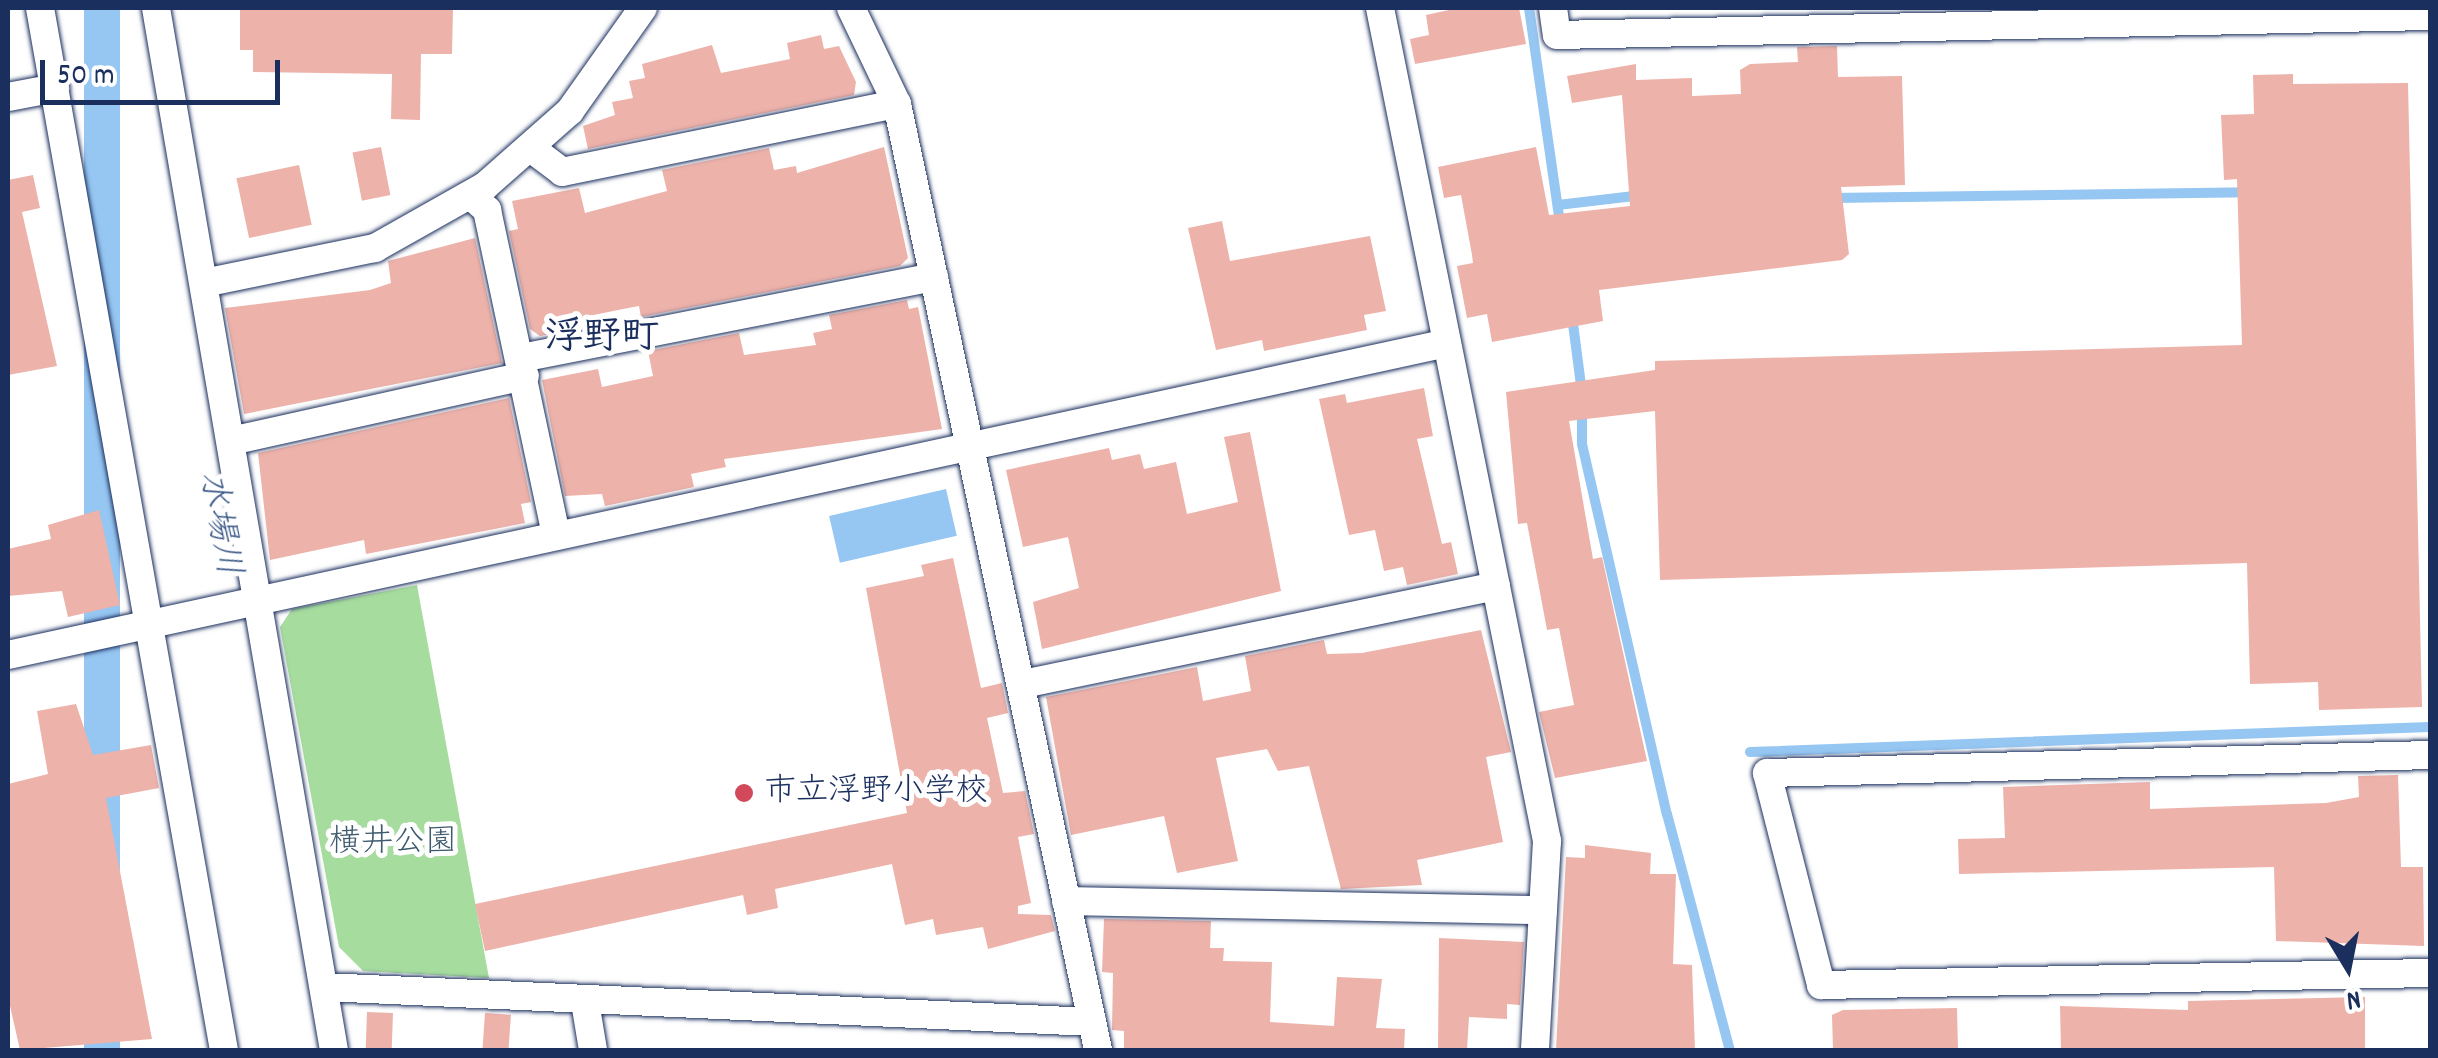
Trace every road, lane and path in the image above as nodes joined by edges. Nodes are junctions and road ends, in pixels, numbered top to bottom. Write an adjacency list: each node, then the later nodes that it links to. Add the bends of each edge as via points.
1 (40, 8): 9 (street)
2 (156, 8): 15 (street)
3 (642, 8): 12 (street, via 603,68)
4 (852, 8): 11 (street)
5 (1380, 8): 16 (street)
6 (1553, 8): 7 (street, via 1557,36)
7 (2146, 15): 8 (street)
8 (2430, 16)
9 (55, 88): 10 (street); 23 (street)
10 (8, 97)
11 (897, 104): 12 (street, via 562,172); 14 (street)
12 (532, 149): 13 (street)
13 (470, 195): 15 (street, via 375,248); 17 (street, via 487,210)
14 (934, 276): 17 (street); 19 (street)
15 (204, 283): 18 (street)
16 (1447, 343): 19 (street); 21 (street)
17 (523, 367): 18 (street); 20 (street)
18 (231, 441): 22 (street)
19 (972, 446): 20 (street); 25 (street)
20 (556, 536): 22 (street)
21 (1496, 586): 25 (street); 28 (street, via 1547,840)
22 (252, 602): 23 (street); 30 (street)
23 (157, 622): 24 (street); 33 (street)
24 (8, 654)
25 (1023, 684): 27 (street)
26 (2430, 755): 29 (street, via 1767,773 1821,984)
27 (1066, 901): 28 (street); 32 (street)
28 (1543, 910): 37 (street)
29 (2430, 973)
30 (324, 986): 31 (street); 34 (street)
31 (585, 1002): 32 (street); 35 (street)
32 (1092, 1022): 36 (street)
33 (224, 1050)
34 (334, 1050)
35 (594, 1050)
36 (1098, 1050)
37 (1535, 1050)

